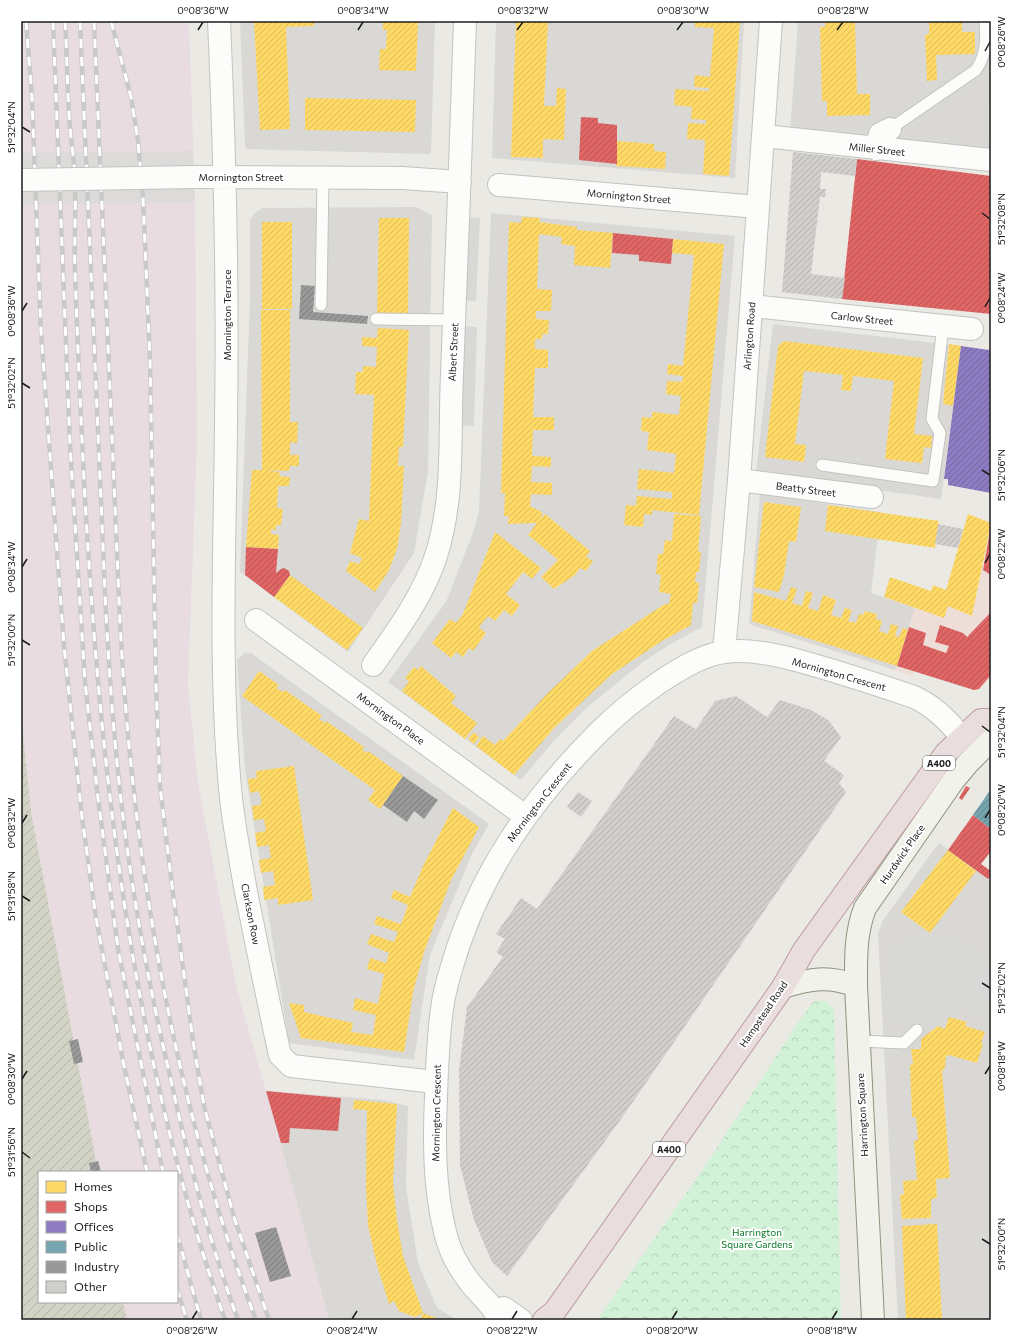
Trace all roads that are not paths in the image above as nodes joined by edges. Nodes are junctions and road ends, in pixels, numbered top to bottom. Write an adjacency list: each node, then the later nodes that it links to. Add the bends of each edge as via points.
1 (219, 21): 9 (street, Mornington Terrace)
2 (465, 21): 12 (street, Albert Street)
3 (771, 21): 6 (street, Arlington Road)
4 (986, 21): 5 (lane, via 984,56 976,70)
5 (890, 130): 7 (street, via 880,134)
6 (764, 136): 7 (street, Miller Street); 14 (street, Arlington Road)
7 (876, 149): 8 (street, Miller Street)
8 (991, 160)
9 (225, 176): 10 (street, Mornington Street); 11 (street, Mornington Street, bridge); 24 (street, Mornington Terrace, via 228,302)
10 (323, 177): 12 (street, Mornington Street); 15 (lane)
11 (21, 180)
12 (460, 182): 18 (street, Albert Street)
13 (499, 185): 14 (street, Mornington Street)
14 (758, 207): 16 (street, Arlington Road)
15 (321, 305)
16 (752, 306): 19 (street, Carlow Street); 22 (street, Arlington Road)
17 (376, 319): 18 (lane)
18 (454, 320): 27 (street, Albert Street, via 450,486 445,521 436,557 411,611)
19 (943, 326): 20 (street, Carlow Street); 21 (lane, via 932,419 940,433 933,481)
20 (972, 329)
21 (822, 465)
22 (739, 480): 23 (street, Beatty Street); 26 (street, Arlington Road)
23 (872, 497)
24 (224, 610): 36 (street, Clarkson Row, via 230,790 236,836 280,1055 291,1066)
25 (256, 620): 31 (street, Mornington Place)
26 (724, 652): 29 (street, Mornington Crescent, via 782,657 914,696 947,720); 31 (street, Mornington Crescent, via 691,664 624,709 580,751)
27 (373, 665)
28 (991, 720): 29 (highway, Hampstead Road / A400, via 981,720)
29 (962, 738): 33 (highway, Hampstead Road / A400, via 946,753 914,796 804,950)
30 (991, 740): 32 (street, Hurdwick Place, via 953,780 865,908 859,923 856,945)
31 (525, 816): 36 (street, Mornington Crescent, via 485,881 458,946 443,999)
32 (856, 986): 33 (street, via 839,980 811,979); 35 (street, Harrington Square)
33 (783, 987): 38 (highway, Hampstead Road / A400)
34 (917, 1030): 35 (lane, via 904,1043)
35 (859, 1041): 40 (street, Harrington Square)
36 (436, 1082): 37 (street, Mornington Crescent, via 434,1162 445,1232 460,1268)
37 (498, 1315): 39 (street, Mornington Crescent, via 504,1308)
38 (552, 1317)
39 (521, 1320)
40 (873, 1320)

